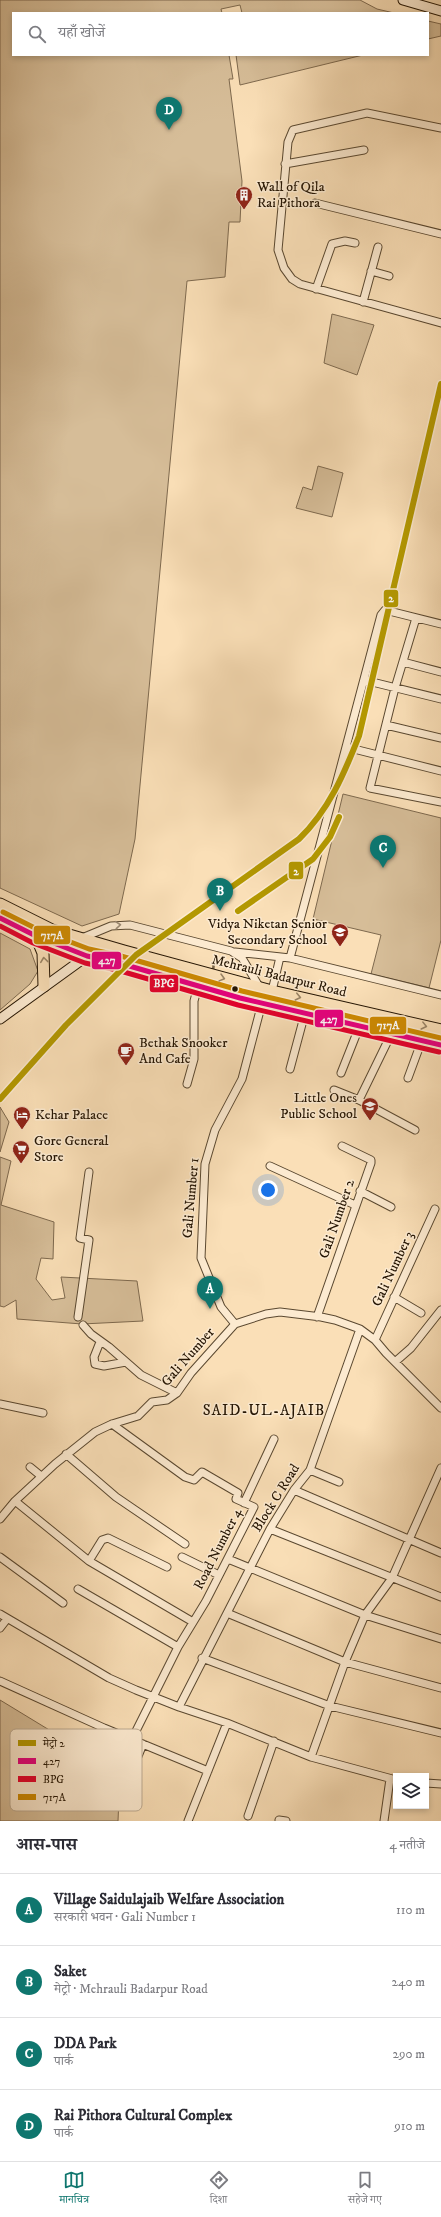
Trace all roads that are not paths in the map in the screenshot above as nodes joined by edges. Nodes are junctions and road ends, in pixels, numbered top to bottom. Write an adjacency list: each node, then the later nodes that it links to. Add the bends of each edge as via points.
1 (403, 0): 2 (street)
2 (441, 11)
3 (441, 128): 5 (street, via 389,116 362,113 293,130 289,136)
4 (364, 150): 5 (street)
5 (285, 164): 12 (street, via 278,250 284,268 292,279)
6 (315, 203): 7 (street)
7 (441, 234)
8 (355, 243): 12 (street, via 345,241 332,244)
9 (378, 247): 10 (street)
10 (371, 271): 11 (street); 13 (street)
11 (389, 276)
12 (316, 289): 13 (street)
13 (363, 302): 14 (street)
14 (441, 323)
15 (416, 618): 16 (street); 17 (street); 19 (street, via 385,610 381,615)
16 (441, 624)
17 (403, 662): 18 (street); 20 (street)
18 (441, 672)
19 (364, 680): 20 (street); 24 (street)
20 (395, 688): 21 (street); 22 (street)
21 (441, 699)
22 (386, 725): 23 (street); 25 (street)
23 (441, 738)
24 (346, 747): 25 (street); 35 (street)
25 (378, 756): 26 (street); 27 (street, via 370,788)
26 (441, 770)
27 (441, 802)
28 (0, 904): 31 (main road, Mehrauli Badarpur Road, via 52,930)
29 (0, 918): 30 (main road, Mehrauli Badarpur Road)
30 (36, 936): 33 (main road, Mehrauli Badarpur Road); 36 (main road, one-way to 30, via 43,953)
31 (82, 938): 32 (street, one-way to 32, via 111,926 130,925); 38 (main road, Mehrauli Badarpur Road, one-way to 38)
32 (235, 952): 34 (street); 38 (street, via 242,958)
33 (87, 956): 36 (street); 37 (main road, Mehrauli Badarpur Road)
34 (280, 957): 35 (street); 39 (street)
35 (290, 958): 40 (street)
36 (44, 986): 43 (street)
37 (198, 986): 41 (main road, Mehrauli Badarpur Road); 53 (street, via 194,1006 194,1060)
38 (260, 988): 39 (main road, Mehrauli Badarpur Road)
39 (272, 991): 44 (main road, Mehrauli Badarpur Road, one-way to 44)
40 (441, 995)
41 (262, 1003): 42 (main road, Mehrauli Badarpur Road); 69 (street, Gali Number 1, via 242,1078 215,1130 205,1164 201,1258 221,1307)
42 (305, 1013): 45 (main road, Mehrauli Badarpur Road); 50 (street)
43 (0, 1019)
44 (398, 1020): 46 (main road, Mehrauli Badarpur Road, one-way to 46); 47 (street)
45 (360, 1025): 47 (main road, Mehrauli Badarpur Road); 51 (street)
46 (441, 1030)
47 (393, 1033): 48 (main road, Mehrauli Badarpur Road); 55 (street)
48 (422, 1040): 49 (main road, Mehrauli Badarpur Road); 52 (street)
49 (441, 1045)
50 (290, 1069)
51 (341, 1073)
52 (408, 1078)
53 (187, 1084)
54 (334, 1090): 55 (street)
55 (359, 1100): 56 (street)
56 (415, 1130)
57 (342, 1146): 60 (street, Gali Number 2, via 371,1161)
58 (270, 1166): 61 (street)
59 (89, 1172): 67 (street, via 80,1238 88,1240)
60 (360, 1191): 61 (street, Gali Number 2); 62 (street)
61 (355, 1205): 68 (street, Gali Number 2)
62 (391, 1207)
63 (435, 1209): 64 (street, Gali Number 3)
64 (394, 1297): 66 (street); 72 (street, Gali Number 3)
65 (441, 1310): 75 (street, via 411,1348)
66 (421, 1313)
67 (78, 1317)
68 (317, 1317): 69 (street, Gali Number, via 275,1312); 71 (street, Gali Number)
69 (235, 1324): 76 (street, Gali Number, via 191,1373)
70 (83, 1325): 73 (street)
71 (360, 1329): 72 (street, Gali Number); 85 (street, Block C Road)
72 (375, 1340): 75 (street, Gali Number)
73 (100, 1342): 74 (street); 74 (street, via 94,1357 95,1364 104,1366)
74 (126, 1362): 76 (street, via 141,1375)
75 (395, 1362): 78 (street, Gali Number)
76 (177, 1393): 80 (street, Gali Number, via 167,1400 152,1402 138,1416)
77 (0, 1404): 79 (street)
78 (441, 1408)
79 (43, 1413)
80 (112, 1424): 82 (street, Gali Number, via 95,1432); 90 (street, Road Number 4, via 185,1477 194,1480 202,1472 238,1493 236,1499)
81 (274, 1439): 90 (street)
82 (66, 1454): 86 (street, Gali Number); 94 (street, via 116,1497)
83 (30, 1467): 86 (street)
84 (441, 1468): 93 (street)
85 (310, 1470): 87 (street); 88 (street, Block C Road)
86 (41, 1476): 89 (street, Gali Number)
87 (339, 1482)
88 (294, 1490): 92 (street, Block C Road); 93 (street)
89 (15, 1501): 91 (street, Gali Number); 99 (street)
90 (244, 1503): 98 (street, Road Number 4, via 254,1507)
91 (0, 1520)
92 (270, 1529): 101 (street, Block C Road); 103 (street)
93 (410, 1540): 95 (street); 103 (street)
94 (185, 1544)
95 (441, 1554)
96 (0, 1557): 106 (street)
97 (182, 1557): 102 (street)
98 (228, 1559): 101 (street); 102 (street, Road Number 4)
99 (89, 1561): 100 (street, via 102,1540 108,1538); 111 (street)
100 (167, 1567)
101 (251, 1569): 107 (street, Block C Road); 109 (street)
102 (219, 1575): 111 (street, Road Number 4)
103 (392, 1578): 105 (street); 109 (street)
104 (78, 1589): 114 (street)
105 (441, 1597)
106 (63, 1603)
107 (227, 1613): 115 (street, Block C Road); 116 (street)
108 (0, 1614): 110 (street)
109 (365, 1615): 113 (street); 116 (street)
110 (7, 1619): 112 (street); 119 (street, via 110,1678)
111 (193, 1622): 114 (street, Road Number 4)
112 (0, 1628)
113 (441, 1639)
114 (178, 1647): 119 (street, Road Number 4)
115 (202, 1658): 120 (street); 121 (street, Block C Road)
116 (345, 1662): 118 (street); 120 (street)
117 (0, 1681): 123 (street)
118 (441, 1688)
119 (154, 1697): 121 (street); 124 (street, Road Number 4)
120 (330, 1706): 125 (street); 128 (street)
121 (179, 1707): 122 (street)
122 (228, 1723): 126 (street); 129 (street)
123 (109, 1729)
124 (137, 1729)
125 (441, 1733)
126 (274, 1741): 128 (street); 133 (street)
127 (143, 1744): 129 (street)
128 (311, 1757): 130 (street)
129 (208, 1771): 134 (street)
130 (393, 1779): 135 (street)
131 (429, 1783): 132 (street)
132 (441, 1784)
133 (248, 1816)
134 (188, 1821)
135 (384, 1821)

